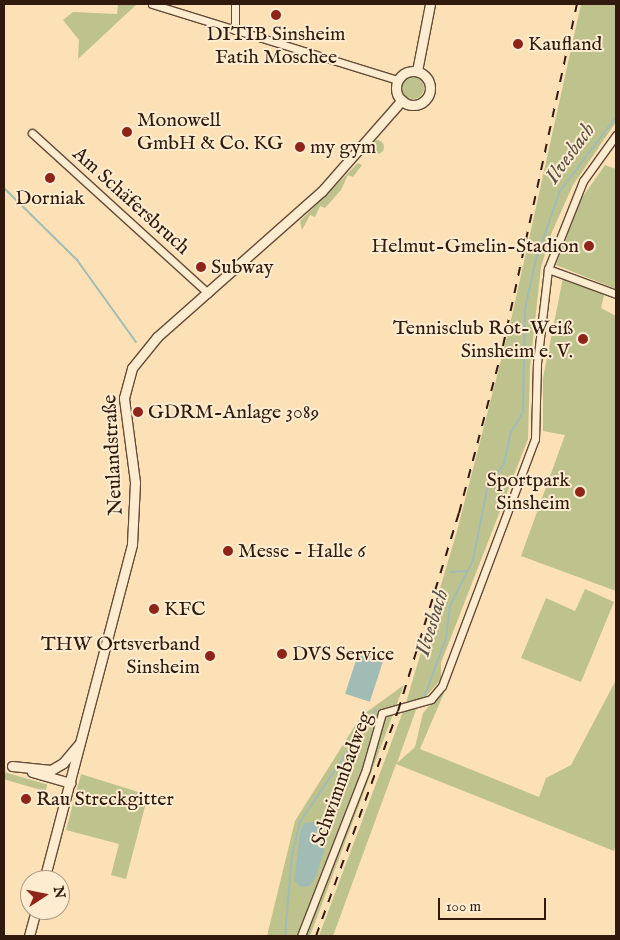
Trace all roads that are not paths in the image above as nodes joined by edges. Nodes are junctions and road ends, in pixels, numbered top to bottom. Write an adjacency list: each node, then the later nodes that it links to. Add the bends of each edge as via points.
1 (152, 4): 4 (street)
2 (235, 4): 4 (street)
3 (430, 4): 5 (street)
4 (235, 30): 6 (street)
5 (417, 72): 6 (street); 7 (street, via 430,84 427,98 415,105)
6 (398, 80): 7 (street)
7 (402, 100): 11 (street, Neulandstraße, via 322,192)
8 (32, 133): 11 (street, Am Schäfersbruch)
9 (616, 135): 10 (street, Schwimmbadweg, via 583,181)
10 (548, 269): 12 (street); 19 (street, Schwimmbadweg, via 537,364 536,431 520,486 442,686 431,699 382,713 366,768)
11 (208, 293): 13 (street, Neulandstraße, via 143,352 129,377 124,412 135,482 134,526)
12 (616, 294)
13 (80, 742): 14 (street, via 63,763 51,770); 15 (street, Neulandstraße)
14 (8, 765): 15 (street)
15 (70, 783): 16 (street, Neulandstraße)
16 (47, 870)
17 (33, 920): 18 (street)
18 (29, 936)
19 (301, 936)

